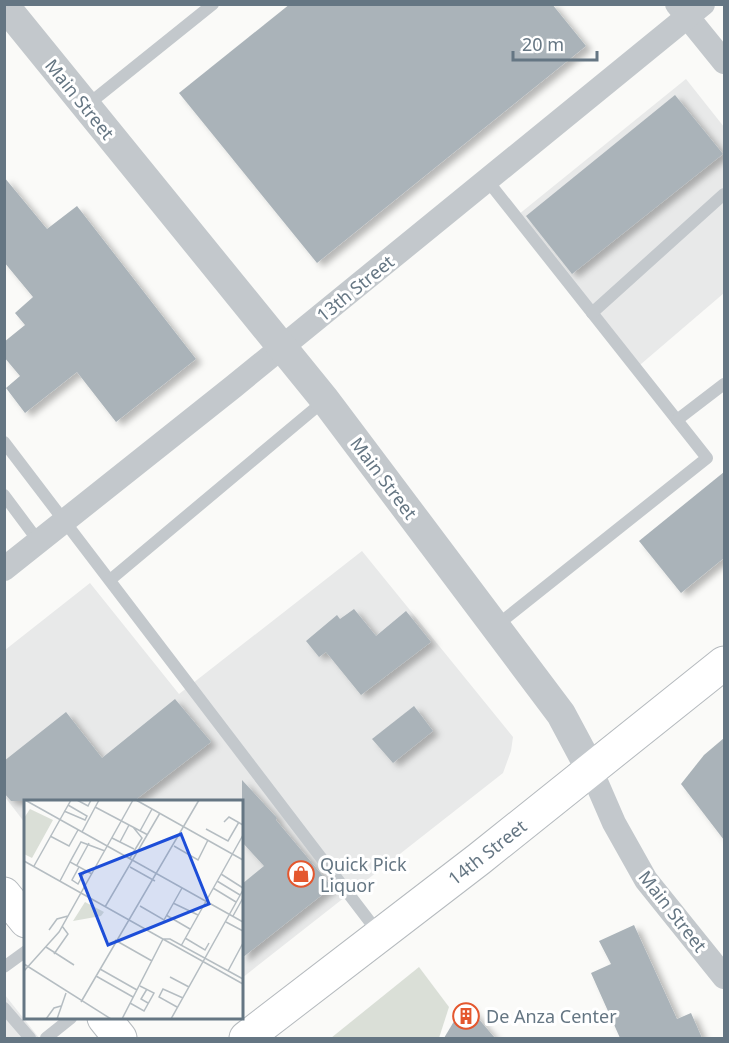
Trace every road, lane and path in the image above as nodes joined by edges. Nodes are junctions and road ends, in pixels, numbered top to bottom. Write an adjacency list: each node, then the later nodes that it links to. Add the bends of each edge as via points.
1 (213, 4): 5 (lane)
2 (4, 5): 5 (street, Main Street)
3 (689, 9): 4 (street); 6 (street, 13th Street)
4 (724, 62)
5 (86, 106): 9 (street, Main Street)
6 (487, 180): 8 (lane); 9 (street, 13th Street)
7 (724, 194): 8 (lane)
8 (592, 313): 12 (lane)
9 (282, 347): 11 (street, Main Street); 15 (street, 13th Street)
10 (724, 384): 12 (lane)
11 (325, 400): 18 (lane); 19 (street, Main Street)
12 (677, 420): 19 (lane, via 707,458)
13 (4, 442): 15 (lane)
14 (4, 495): 16 (lane)
15 (65, 521): 16 (street, 13th Street); 18 (lane)
16 (39, 542): 17 (street, 13th Street)
17 (4, 569)
18 (111, 580): 24 (lane)
19 (496, 626): 21 (street, Main Street, via 561,714)
20 (724, 663): 21 (main road, 14th Street)
21 (591, 770): 24 (main road, 14th Street); 27 (street, Main Street, via 614,823 646,880)
22 (4, 894): 23 (main road)
23 (24, 919)
24 (380, 935): 35 (main road, 14th Street)
25 (24, 952): 26 (lane)
26 (4, 967)
27 (722, 967)
28 (4, 1008): 31 (lane)
29 (69, 1019): 33 (lane)
30 (106, 1019): 34 (main road)
31 (9, 1022): 32 (lane)
32 (30, 1038)
33 (46, 1038)
34 (120, 1038)
35 (246, 1038)

